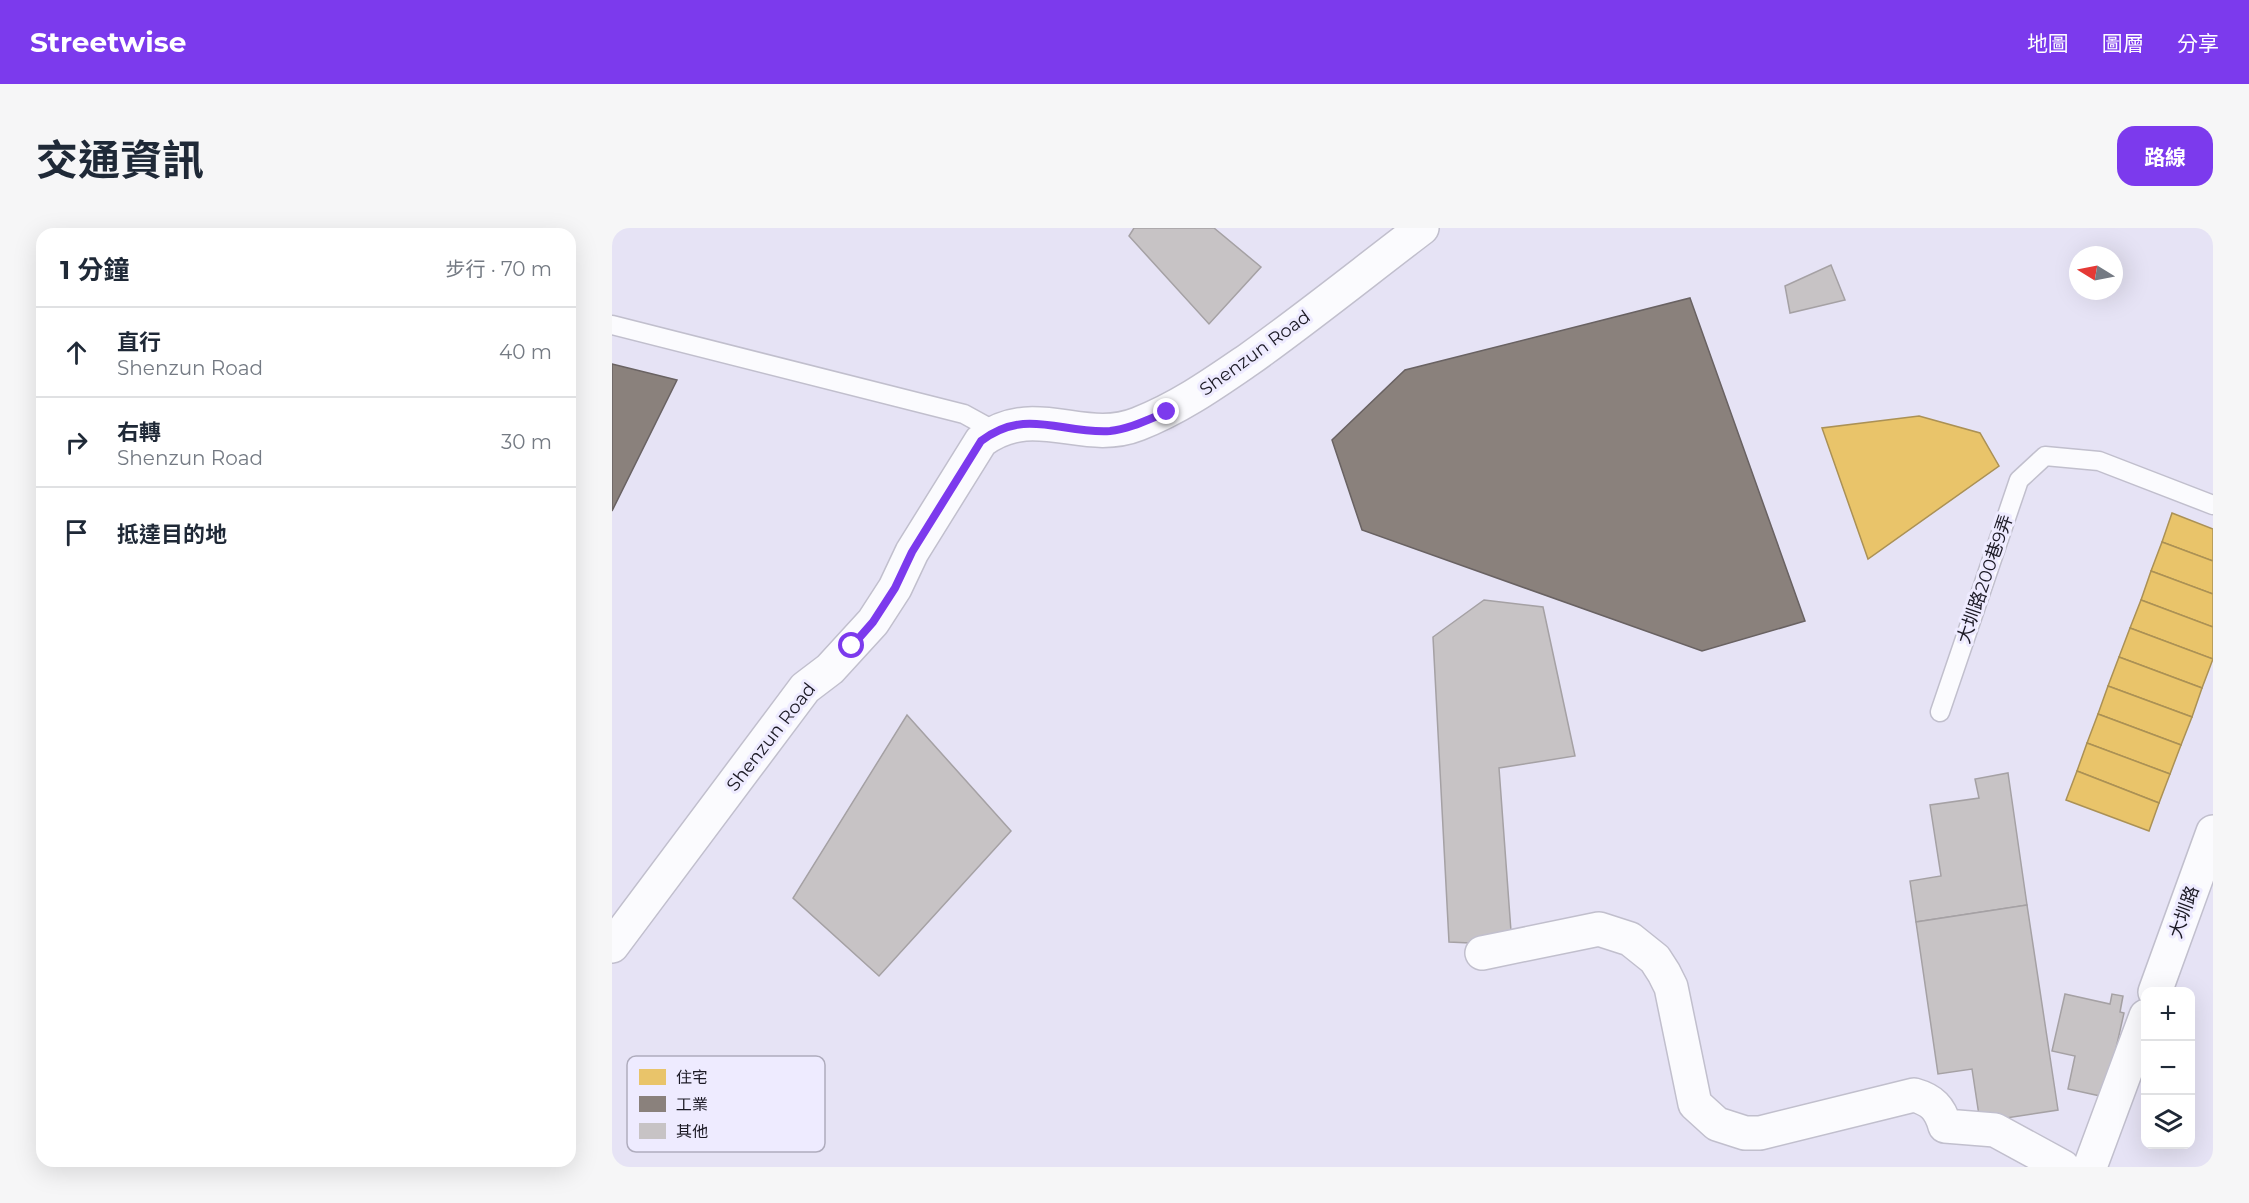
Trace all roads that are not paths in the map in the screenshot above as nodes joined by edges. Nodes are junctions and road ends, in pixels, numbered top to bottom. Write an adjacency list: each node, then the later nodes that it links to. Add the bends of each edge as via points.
1 (1422, 228): 3 (street, Shenzun Road, via 1276,340 1167,412 1110,431 1026,423)
2 (612, 325): 3 (lane, via 964,414)
3 (995, 431): 7 (street, Shenzun Road, via 981,441 873,622 830,669 805,688)
4 (2213, 505): 5 (lane, 大圳路200巷9弄, via 2099,461 2045,456 2019,480)
5 (1940, 712)
6 (2213, 832): 9 (street, 大圳路)
7 (612, 946)
8 (1482, 953): 11 (street, via 1599,929 1615,932 1643,947 1660,966 1671,987 1695,1104 1717,1125 1730,1130 1760,1133 1914,1095 1933,1103 1945,1126 1995,1130)
9 (2157, 987)
10 (2141, 1027): 12 (street)
11 (2063, 1167)
12 (2090, 1167)

